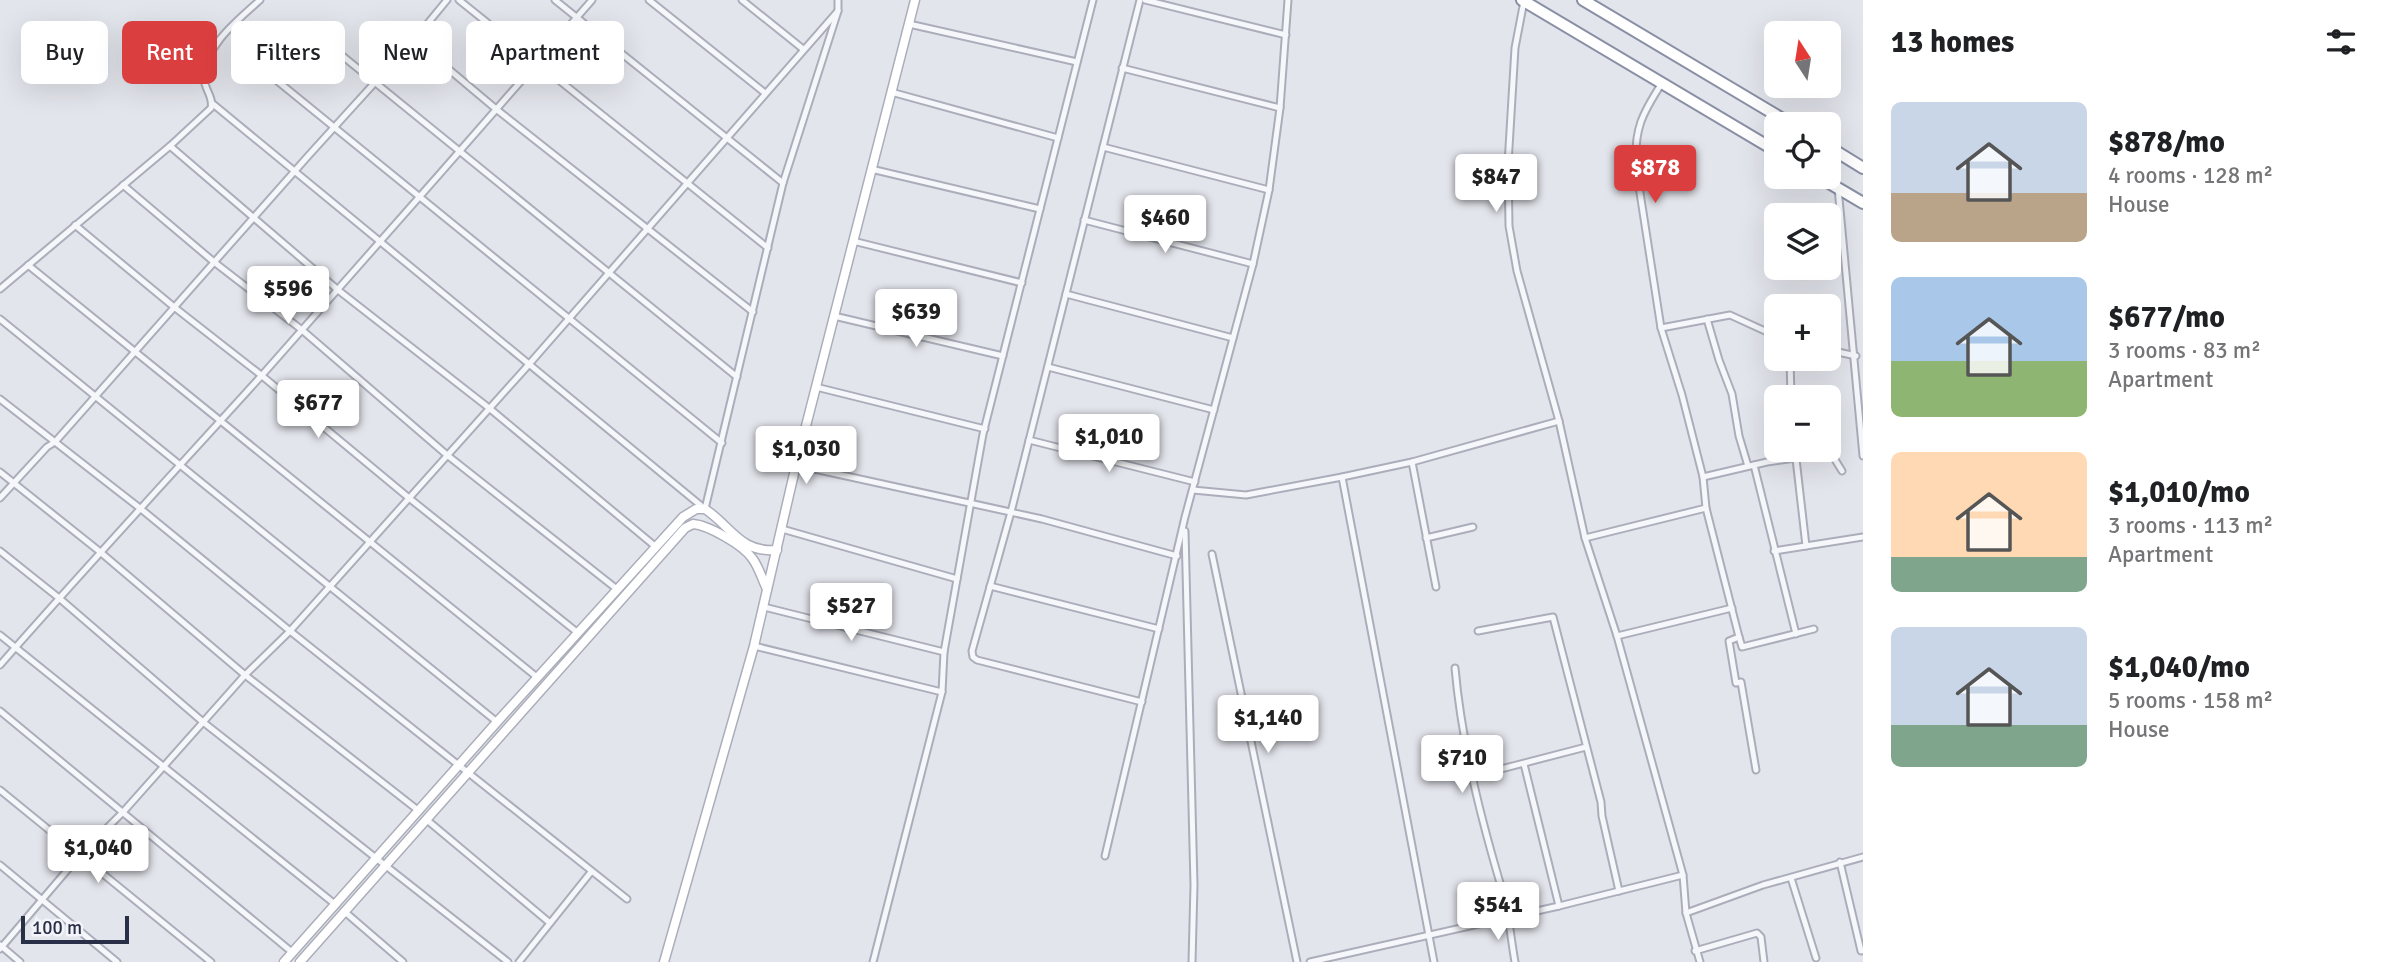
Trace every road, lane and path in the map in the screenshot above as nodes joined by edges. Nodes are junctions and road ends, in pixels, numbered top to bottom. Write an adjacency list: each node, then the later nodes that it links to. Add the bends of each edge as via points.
1 (260, 0): 36 (street, via 211,54 204,82)
2 (447, 0): 17 (street)
3 (459, 0): 18 (street)
4 (555, 0): 16 (street)
5 (592, 0): 16 (street)
6 (649, 0): 35 (street)
7 (742, 0): 22 (street)
8 (838, 0): 15 (street)
9 (915, 0): 20 (street)
10 (1093, 0): 24 (street)
11 (1142, 0): 21 (street); 25 (street)
12 (1288, 0): 21 (street)
13 (1583, 0): 39 (highway)
14 (1523, 1): 28 (highway); 99 (street, via 1508,164 1509,226)
15 (838, 11): 22 (street); 51 (street)
16 (576, 17): 19 (street); 41 (street)
17 (430, 21)
18 (485, 21)
19 (573, 21)
20 (909, 24): 24 (street); 34 (street)
21 (1286, 35): 37 (street)
22 (803, 49): 35 (street)
23 (345, 58): 26 (street)
24 (1077, 62): 42 (street)
25 (1122, 68): 37 (street); 45 (street)
26 (359, 69)
27 (452, 72): 38 (street)
28 (1662, 83): 43 (highway); 81 (street, via 1644,111 1635,145)
29 (281, 84): 40 (street)
30 (373, 84): 40 (street)
31 (377, 84): 46 (street)
32 (518, 84): 38 (street)
33 (563, 84): 52 (street)
34 (891, 92): 42 (street); 49 (street)
35 (765, 93): 41 (street)
36 (212, 104): 44 (street); 50 (street)
37 (1280, 108): 56 (street)
38 (496, 109): 46 (street); 63 (street)
39 (1771, 112)
40 (334, 127): 50 (street); 57 (street)
41 (726, 138): 51 (street); 52 (street)
42 (1058, 138): 59 (street)
43 (1764, 144)
44 (170, 146): 53 (street); 60 (street)
45 (1103, 147): 56 (street); 61 (street)
46 (460, 151): 57 (street); 70 (street)
47 (1841, 154): 48 (highway)
48 (1863, 168)
49 (872, 169): 59 (street); 64 (street)
50 (293, 172): 60 (street); 65 (street)
51 (783, 183): 66 (street)
52 (686, 184): 63 (street); 66 (street)
53 (123, 185): 62 (street); 67 (street)
54 (1838, 189): 88 (street)
55 (1840, 189): 58 (highway)
56 (1269, 190): 68 (street)
57 (420, 197): 65 (street); 78 (street)
58 (1863, 202)
59 (1040, 209): 71 (street)
60 (254, 217): 67 (street); 73 (street)
61 (1084, 220): 68 (street); 74 (street)
62 (75, 225): 69 (street); 75 (street)
63 (646, 229): 70 (street); 76 (street)
64 (853, 242): 71 (street); 77 (street)
65 (380, 243): 73 (street); 89 (street)
66 (768, 248): 76 (street)
67 (214, 262): 75 (street); 82 (street)
68 (1253, 264): 84 (street)
69 (28, 265): 72 (street); 85 (street)
70 (608, 273): 78 (street); 92 (street)
71 (1021, 283): 87 (street)
72 (0, 289)
73 (338, 290): 82 (street); 96 (street)
74 (1066, 294): 84 (street); 90 (street)
75 (174, 307): 85 (street); 91 (street)
76 (753, 312): 92 (street)
77 (834, 316): 87 (street); 93 (street)
78 (569, 318): 89 (street); 103 (street)
79 (0, 319): 94 (street)
80 (1707, 319): 81 (street); 83 (street, via 1730,316); 112 (street)
81 (1661, 328): 116 (street)
82 (302, 330): 91 (street); 104 (street)
83 (1764, 331)
84 (1233, 338): 97 (street)
85 (136, 350): 94 (street); 98 (street)
86 (1841, 353): 88 (street)
87 (1003, 356): 100 (street)
88 (1856, 356): 105 (street)
89 (530, 363): 96 (street); 125 (street)
90 (1048, 367): 97 (street); 101 (street)
91 (261, 375): 98 (street); 121 (street)
92 (737, 377): 103 (street)
93 (816, 387): 100 (street); 110 (street)
94 (96, 395): 102 (street); 111 (street)
95 (0, 399): 102 (street)
96 (489, 408): 104 (street); 135 (street)
97 (1214, 410): 118 (street)
98 (221, 420): 111 (street); 133 (street)
99 (1559, 421): 106 (street); 132 (street)
100 (985, 429): 122 (street)
101 (1029, 440): 118 (street); 126 (street)
102 (55, 442): 117 (street); 124 (street)
103 (722, 443): 125 (street)
104 (447, 455): 121 (street); 146 (street)
105 (1863, 456)
106 (1412, 462): 115 (street); 131 (street)
107 (1777, 462): 112 (street)
108 (1796, 462): 134 (street)
109 (1837, 462): 113 (street)
110 (796, 465): 122 (street); 129 (street)
111 (180, 466): 124 (street); 143 (street)
112 (1751, 466): 116 (street); 139 (street)
113 (1843, 471)
114 (0, 472): 117 (street)
115 (1342, 477): 119 (street, via 1246,495); 202 (street)
116 (1703, 477): 123 (street)
117 (14, 482): 120 (street); 138 (street)
118 (1195, 482): 119 (street)
119 (1193, 490): 127 (street)
120 (0, 498)
121 (409, 498): 133 (street); 155 (street)
122 (971, 503): 126 (street); 142 (street)
123 (1706, 508): 132 (street); 150 (street)
124 (141, 509): 138 (street); 153 (street)
125 (705, 509): 135 (street, via 689,513); 136 (street, via 747,545 759,551)
126 (1011, 512): 141 (street); 144 (street)
127 (1185, 517): 141 (street); 218 (street)
128 (1473, 527): 131 (street)
129 (782, 529): 136 (street); 142 (street)
130 (1863, 537): 134 (street)
131 (1426, 538): 145 (street)
132 (1585, 538): 158 (street)
133 (370, 542): 143 (street); 166 (street)
134 (1806, 546): 139 (street)
135 (656, 547): 146 (street)
136 (777, 550): 147 (street)
137 (0, 551): 148 (street)
138 (99, 551): 148 (street); 165 (street)
139 (1774, 551): 156 (street)
140 (1212, 554): 219 (street)
141 (1177, 556): 151 (street)
142 (957, 579): 162 (street)
143 (330, 586): 153 (street); 171 (street)
144 (990, 586): 151 (street); 168 (street, via 972,651 976,660)
145 (1436, 587)
146 (618, 590): 155 (street)
147 (767, 590): 149 (street); 178 (street, via 747,552 705,527 689,526)
148 (59, 598): 161 (street); 170 (street)
149 (764, 607): 160 (street); 162 (street)
150 (1732, 608): 158 (street); 159 (street)
151 (1159, 629): 168 (street)
152 (1814, 629): 156 (street)
153 (290, 631): 165 (street); 174 (street)
154 (1478, 631): 172 (street, via 1553,617)
155 (579, 633): 166 (street)
156 (1796, 634): 159 (street, via 1742,647)
157 (0, 635): 161 (street)
158 (1617, 636): 191 (street)
159 (1739, 637): 177 (street, via 1729,640)
160 (754, 646): 167 (street); 216 (street)
161 (15, 648): 163 (street); 175 (street)
162 (944, 652): 167 (street)
163 (0, 665)
164 (1455, 668): 200 (street, via 1475,796)
165 (245, 675): 170 (street); 181 (street)
166 (538, 678): 171 (street)
167 (942, 692): 217 (street)
168 (1142, 702): 184 (street)
169 (0, 711): 180 (street)
170 (204, 722): 175 (street); 186 (street)
171 (497, 722): 174 (street)
172 (1586, 747): 173 (street); 193 (street)
173 (1524, 764): 176 (street); 197 (street)
174 (459, 766): 178 (street); 181 (street)
175 (163, 767): 180 (street); 196 (street)
176 (1501, 769)
177 (1756, 769)
178 (468, 773): 182 (street); 190 (street)
179 (0, 790): 183 (street)
180 (124, 811): 183 (street); 206 (street)
181 (419, 811): 186 (street)
182 (427, 820): 189 (street); 201 (street)
183 (81, 854): 194 (street); 211 (street)
184 (1105, 856)
185 (1863, 857): 187 (street)
186 (376, 860): 189 (street); 196 (street)
187 (1840, 862): 192 (street); 205 (street)
188 (0, 865): 194 (street)
189 (386, 867): 198 (street); 214 (street)
190 (591, 872): 195 (street); 201 (street)
191 (1683, 875): 193 (street); 199 (street)
192 (1791, 878): 199 (street); 207 (street)
193 (1619, 891): 197 (street)
194 (41, 899): 203 (street); 210 (street)
195 (627, 899)
196 (336, 905): 206 (street)
197 (1559, 906): 200 (street)
198 (345, 912): 208 (street); 213 (street)
199 (1686, 913): 204 (street)
200 (1507, 917): 202 (street); 222 (street)
201 (550, 923): 215 (street)
202 (1428, 936): 220 (street); 221 (street)
203 (1, 947): 209 (street)
204 (1695, 951): 223 (street); 224 (street, via 1757,933)
205 (1861, 951)
206 (293, 953): 212 (street)
207 (1816, 958)
208 (303, 961)
209 (20, 962)
210 (117, 962)
211 (211, 962)
212 (284, 962)
213 (403, 962)
214 (508, 962)
215 (519, 962)
216 (664, 962)
217 (873, 962)
218 (1192, 962)
219 (1297, 962)
220 (1310, 962)
221 (1434, 962)
222 (1515, 962)
223 (1700, 962)
224 (1764, 962)

